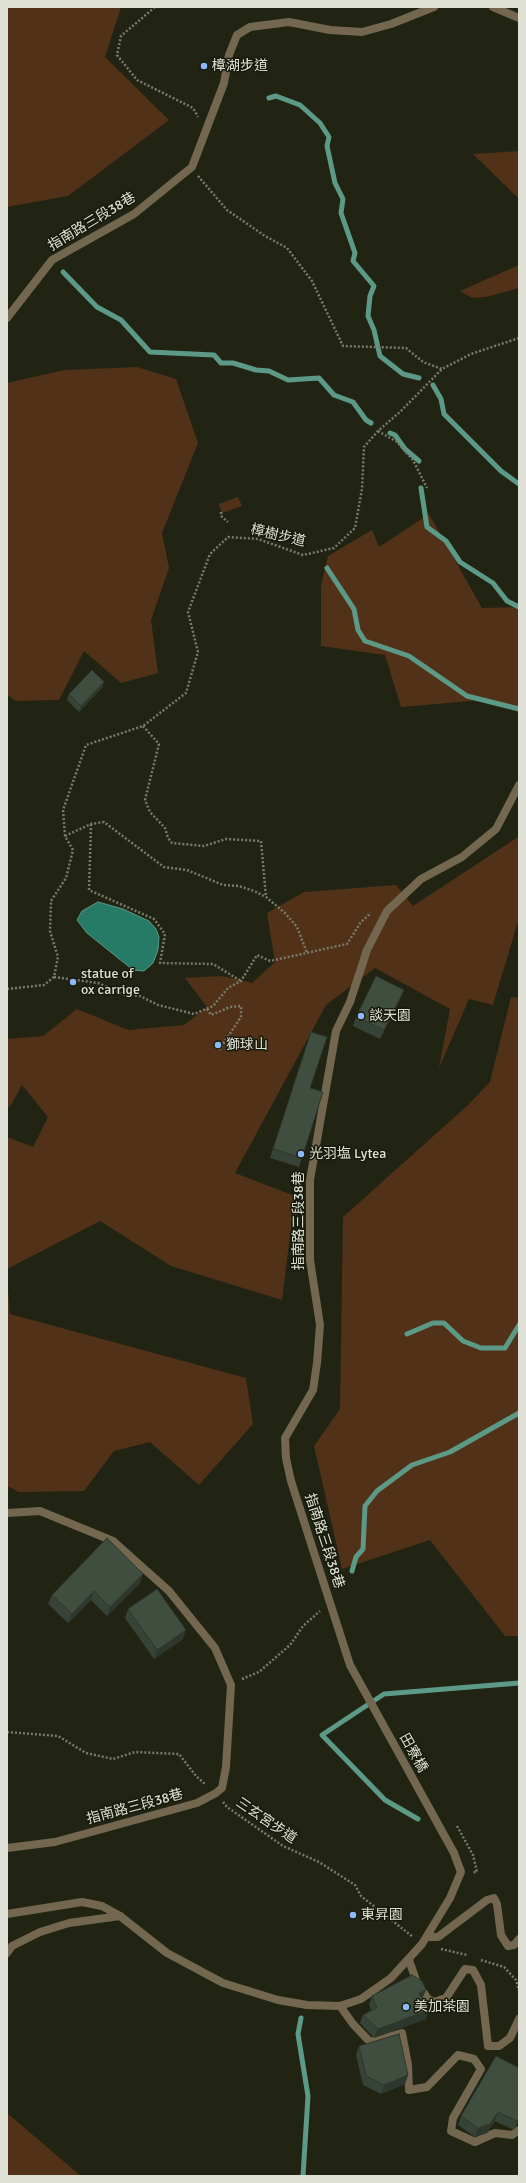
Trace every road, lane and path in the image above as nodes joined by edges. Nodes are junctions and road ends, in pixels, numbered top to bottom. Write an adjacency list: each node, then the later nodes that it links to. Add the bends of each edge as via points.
1 (155, 7): 5 (path, via 121,36 117,55 137,80 193,108)
2 (434, 7): 5 (street, 指南路三段38巷, via 392,24 362,32 330,30 289,22 250,27 237,35)
3 (493, 7): 4 (street)
4 (519, 18)
5 (206, 134): 6 (street, 指南路三段38巷)
6 (192, 167): 7 (street, 指南路三段38巷, via 134,214 52,260); 9 (path, via 227,210 287,248 312,281 342,346 406,348 422,362)
7 (7, 318)
8 (519, 338): 9 (path, 樟樹步道, via 471,354)
9 (442, 368): 10 (path, 樟樹步道, via 401,411)
10 (378, 430): 11 (path, via 397,442 413,460); 14 (path, 樟樹步道, via 364,447 362,489 355,528 334,548 303,555 258,539 228,537 210,554 188,612 198,652 186,693)
11 (427, 488)
12 (221, 512): 13 (path, via 221,516)
13 (228, 522)
14 (143, 726): 17 (path, 樟樹步道, via 86,745 63,810); 18 (path, via 159,744 146,800 150,812 165,828 168,838 172,843 204,846 226,839 261,841)
15 (519, 785): 19 (street, 指南路三段38巷, via 496,829 462,857 421,879)
16 (91, 824): 17 (path); 18 (path, via 104,822 164,867 187,870 223,885 239,886); 22 (path, via 89,890 154,920 165,934 160,964 213,964)
17 (65, 836): 21 (path, 樟樹步道, via 73,850 66,878 51,901 50,931 58,957)
18 (266, 897): 20 (path, via 297,927)
19 (387, 911): 20 (path, via 376,907 361,922 346,944); 27 (street, 指南路三段38巷, via 367,950 350,1002 336,1031 310,1180 310,1260 320,1325 317,1363 312,1390 285,1438 291,1481)
20 (307, 953): 22 (path, via 270,961 257,955)
21 (54, 977): 23 (path, via 44,985); 24 (path, via 98,983 125,995 140,996 158,1005 194,1014)
22 (241, 981): 24 (path, via 228,988 213,1006)
23 (7, 989)
24 (207, 1009): 25 (path, via 210,1015 230,1007 241,1006 241,1017)
25 (219, 1050)
26 (7, 1513): 29 (street, via 40,1511 113,1541 174,1597 215,1648)
27 (329, 1601): 28 (street, 指南路三段38巷); 29 (path, via 303,1626 290,1645 259,1672)
28 (350, 1665): 35 (street, 田寮橋, via 454,1853 461,1872 450,1898)
29 (231, 1684): 31 (street, via 226,1767 222,1788)
30 (7, 1732): 31 (path, 三玄宮步道, via 58,1736 86,1753 113,1759 135,1752 179,1754 196,1776)
31 (216, 1793): 32 (street, 指南路三段38巷, via 197,1803 55,1842); 37 (path, 三玄宮步道, via 227,1807 283,1846 319,1862 355,1885 361,1896)
32 (7, 1848)
33 (7, 1914): 34 (street, via 82,1902 102,1906)
34 (120, 1916): 38 (street, via 69,1923 40,1932 12,1946); 43 (street, via 167,1953 223,1983 278,2000 307,2005)
35 (427, 1937): 36 (street, via 438,1937 487,1900 494,1898 497,1904 500,1935 508,1946 514,1945); 37 (street)
36 (519, 1939)
37 (422, 1944): 39 (path, 三玄宮步道); 41 (street)
38 (7, 1953)
39 (468, 1956)
40 (475, 1958): 42 (path, via 504,1967 516,1980)
41 (408, 1960): 43 (street, via 391,1978 361,1999); 44 (street, via 416,1983 428,1999 434,2002 446,1998 465,1969 473,1970 481,1985 488,2046 499,2046 510,2038)
42 (519, 1991)
43 (340, 2006): 45 (street, via 370,2042 402,2033 408,2065 409,2090 427,2087 458,2055 474,2059 481,2069 453,2118 451,2131 475,2142 495,2133 512,2135)
44 (519, 2018)
45 (519, 2130)

